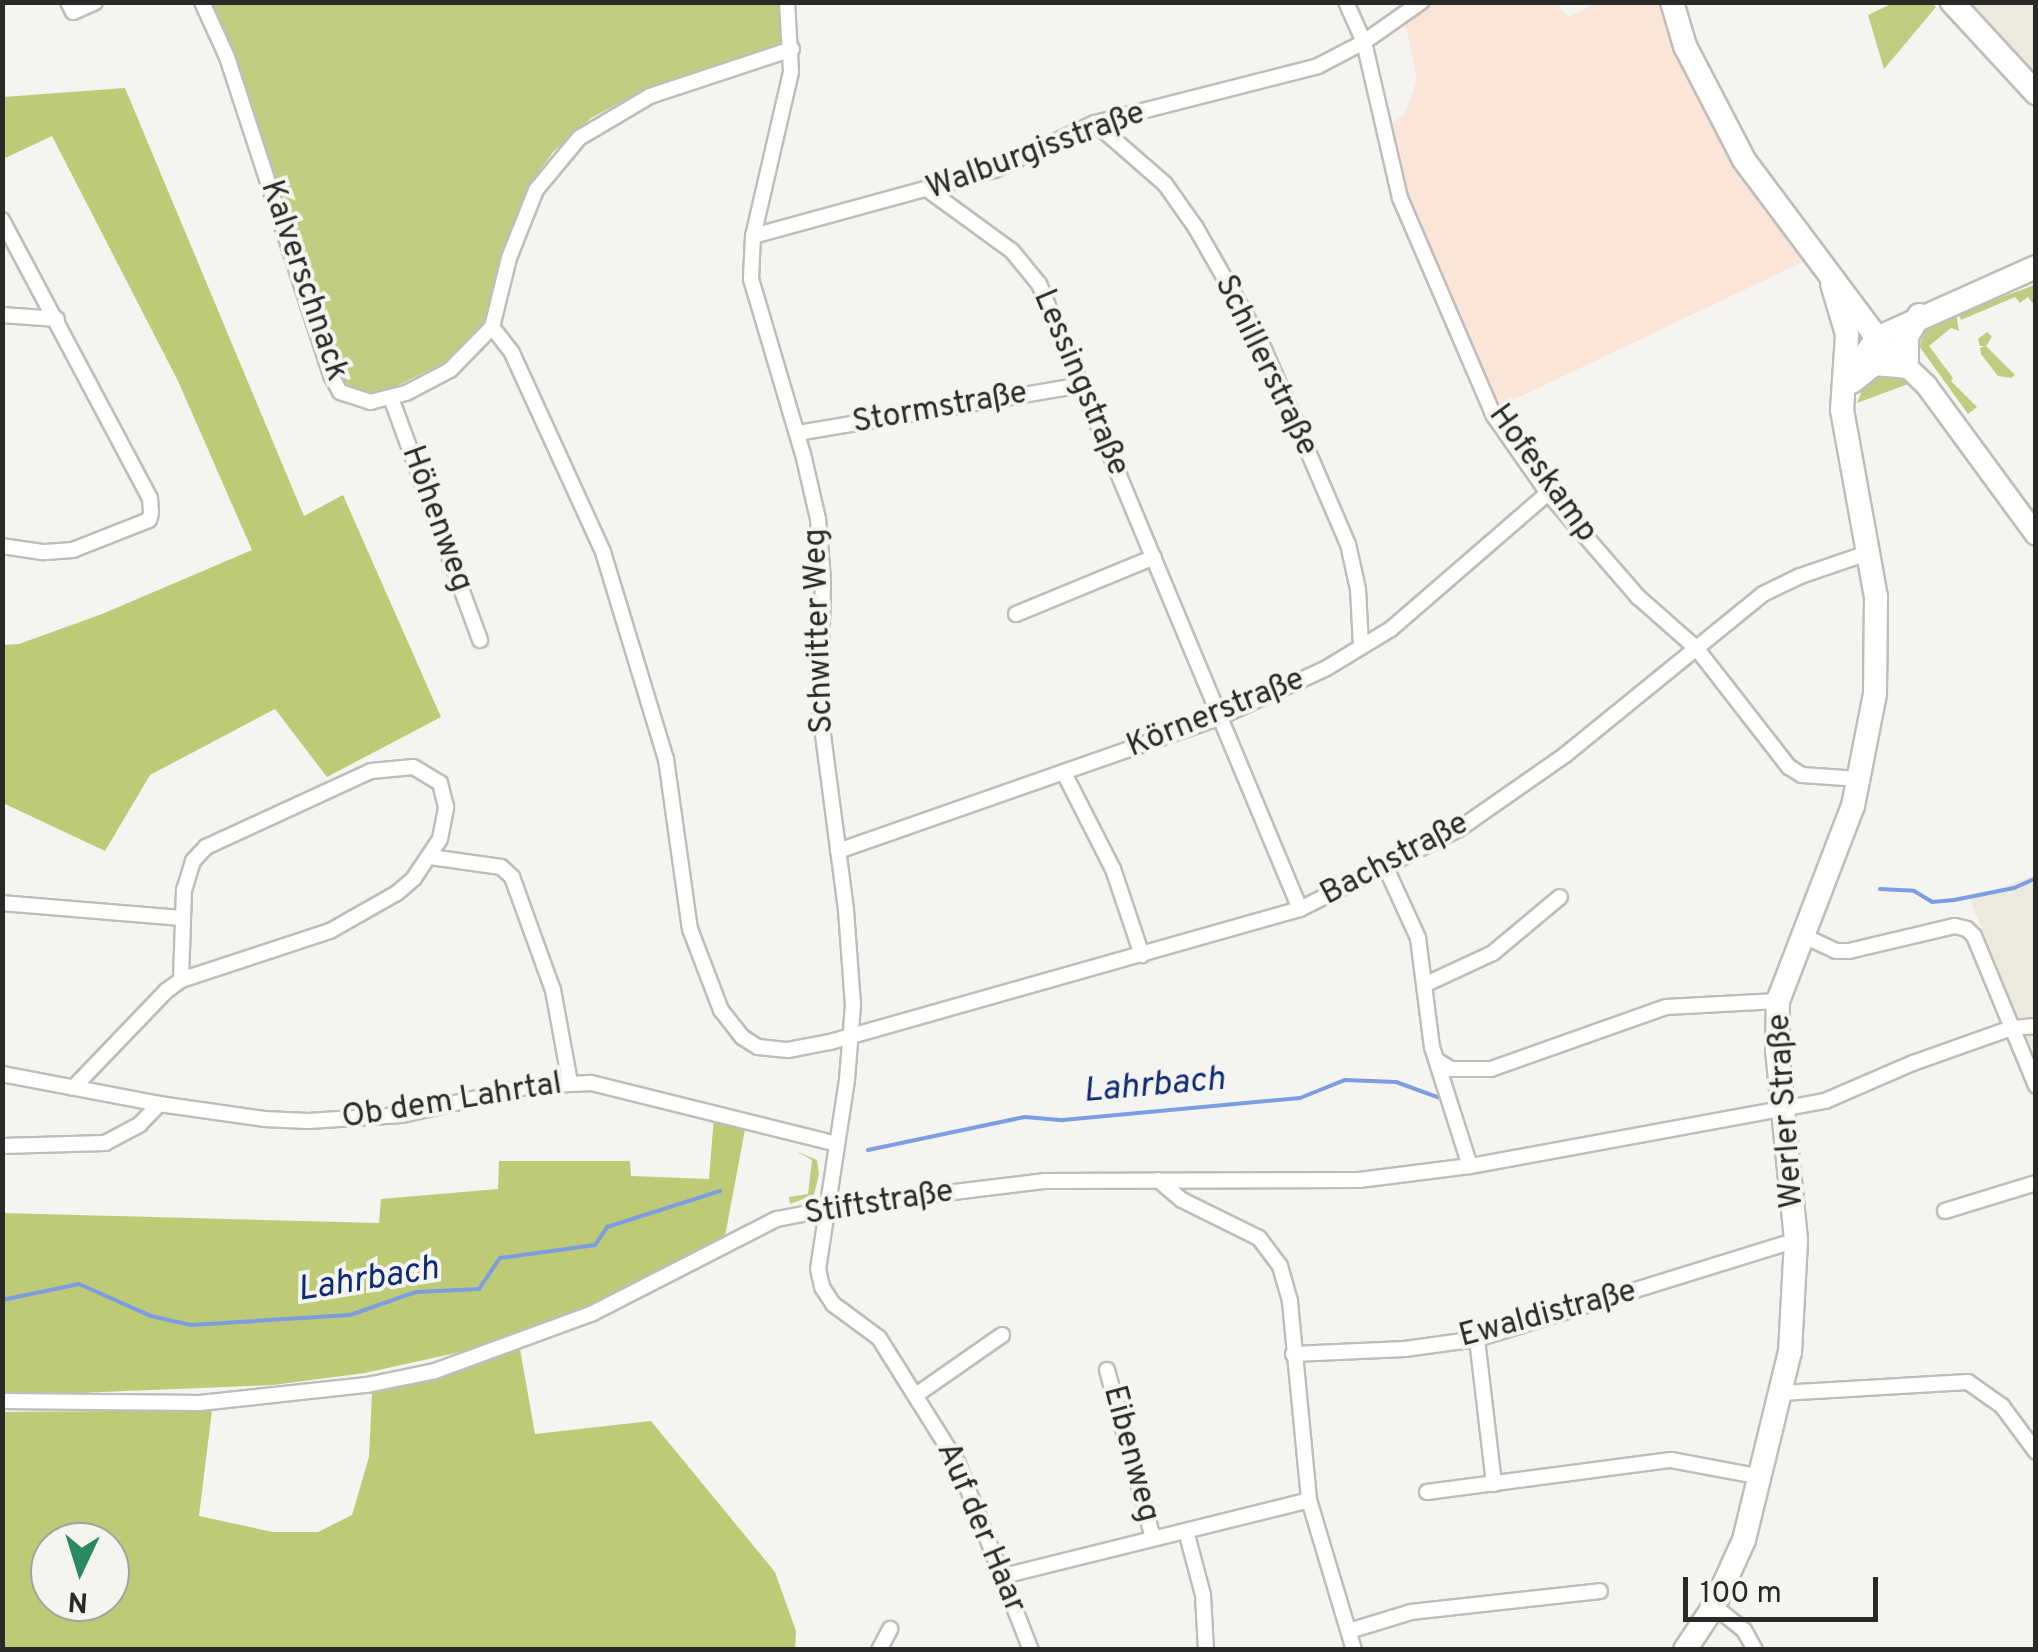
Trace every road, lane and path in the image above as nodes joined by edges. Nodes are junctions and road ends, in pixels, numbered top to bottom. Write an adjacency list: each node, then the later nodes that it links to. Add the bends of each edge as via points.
1 (68, 2): 2 (street, via 74,12)
2 (94, 2)
3 (202, 2): 26 (street, Kalverschnack, via 237,86 335,384 361,402)
4 (788, 2): 10 (street, Schwitter Weg)
5 (1346, 2): 9 (street, Hofeskamp)
6 (1421, 2): 9 (street, Walburgisstraße)
7 (1672, 2): 17 (main road, Werler Straße, via 1685,46 1744,160)
8 (1952, 2): 11 (main road)
9 (1364, 42): 12 (street, Walburgisstraße, via 1318,66); 28 (street, Hofeskamp, via 1400,198 1427,268 1494,416)
10 (792, 50): 15 (street, Schwitter Weg); 21 (street, via 650,96 580,138 536,190)
11 (2036, 92)
12 (1095, 123): 13 (street, Walburgisstraße); 35 (street, Schillerstraße, via 1165,184 1260,340 1348,544)
13 (931, 192): 15 (street, Walburgisstraße); 24 (street, Lessingstraße, via 1028,268)
14 (2, 220): 20 (street)
15 (754, 236): 27 (street, Schwitter Weg, via 754,297)
16 (2036, 267): 19 (main road)
17 (1832, 284): 19 (main road, via 1882,317); 22 (main road, Werler Straße); 25 (main road, Werler Straße, via 1846,328)
18 (2, 315): 20 (street)
19 (1919, 315): 22 (main road); 23 (main road, via 1907,337)
20 (57, 319): 30 (street, via 150,498 149,520 73,550)
21 (492, 327): 26 (street, Kalverschnack, via 450,370); 54 (street, Bachstraße, via 512,353 616,587 666,760 684,906 721,1010 742,1037 772,1051)
22 (1877, 338): 23 (main road); 25 (main road)
23 (1907, 367): 25 (main road, via 1874,364); 29 (main road)
24 (1082, 385): 27 (street, Stormstraße); 32 (street, Lessingstraße)
25 (1842, 391): 31 (main road, Werler Straße)
26 (392, 398): 34 (street, Höhenweg)
27 (798, 434): 40 (street, Schwitter Weg, via 818,519 820,712)
28 (1548, 492): 35 (street, Körnerstraße, via 1392,629); 36 (street, Hofeskamp, via 1638,597)
29 (2036, 535)
30 (2, 546)
31 (1870, 552): 36 (street, Bachstraße, via 1763,594); 39 (main road, Werler Straße, via 1876,680)
32 (1154, 557): 33 (street); 37 (street, Lessingstraße)
33 (1016, 614)
34 (480, 640)
35 (1361, 648): 37 (street, Körnerstraße)
36 (1697, 649): 39 (street, Hofeskamp, via 1789,767 1802,775); 42 (street, Bachstraße, via 1459,830)
37 (1220, 716): 38 (street, Körnerstraße); 45 (street, Lessingstraße)
38 (1064, 773): 40 (street, Körnerstraße); 48 (street, via 1113,869)
39 (1859, 779): 47 (main road, Werler Straße)
40 (838, 851): 54 (street, Schwitter Weg)
41 (430, 857): 46 (street, via 446,807 440,783 424,770 371,771 206,847 190,867); 49 (street, via 397,893 350,923); 57 (street, via 507,870 549,978)
42 (1386, 868): 45 (street, Bachstraße); 50 (street, via 1418,938)
43 (1560, 897): 50 (street, via 1493,954)
44 (2, 903): 46 (street)
45 (1300, 910): 48 (street, Bachstraße)
46 (180, 918): 49 (street)
47 (1802, 934): 51 (main road, Werler Straße); 53 (street, via 1849,951 1966,929)
48 (1142, 955): 54 (street, Bachstraße)
49 (182, 980): 59 (street)
50 (1424, 985): 55 (street)
51 (1778, 1001): 55 (street, via 1666,1007 1491,1069 1451,1069); 61 (main road, Werler Straße)
52 (2036, 1026): 53 (street, Stiftstraße)
53 (2012, 1028): 58 (street); 61 (street, Stiftstraße, via 1826,1101)
54 (852, 1034): 62 (street, Schwitter Weg)
55 (1438, 1061): 64 (street)
56 (2, 1074): 59 (street, Ob dem Lahrtal)
57 (570, 1083): 60 (street, Ob dem Lahrtal, via 350,1120 264,1119); 62 (street, Ob dem Lahrtal, via 633,1090)
58 (2036, 1086)
59 (74, 1088): 60 (street, Ob dem Lahrtal)
60 (159, 1104): 63 (street, via 140,1124 96,1146)
61 (1784, 1108): 64 (street, Stiftstraße); 69 (main road, Werler Straße)
62 (837, 1144): 67 (street, Schwitter Weg)
63 (2, 1146)
64 (1470, 1166): 65 (street, Stiftstraße, via 1359,1180)
65 (1158, 1180): 67 (street, Stiftstraße, via 1044,1181); 72 (street, via 1272,1252 1286,1280)
66 (2036, 1183): 68 (street)
67 (826, 1209): 75 (street, Auf der Haar, via 822,1287 833,1304 879,1338); 76 (street, Stiftstraße, via 777,1220 591,1314 435,1371 200,1403)
68 (1945, 1211)
69 (1796, 1240): 71 (street, Ewaldistraße); 74 (main road, Werler Straße, via 1794,1324)
70 (1002, 1336): 75 (street)
71 (1477, 1339): 72 (street, Ewaldistraße); 79 (street)
72 (1293, 1354): 81 (street)
73 (1107, 1370): 83 (street, Eibenweg)
74 (1781, 1393): 77 (street, via 1968,1382 2002,1406); 78 (main road, Werler Straße)
75 (916, 1395): 84 (street, Auf der Haar, via 958,1464)
76 (2, 1400)
77 (2036, 1452)
78 (1762, 1476): 79 (street, via 1688,1462); 86 (main road, Werler Straße, via 1744,1540)
79 (1494, 1484): 80 (street)
80 (1427, 1492)
81 (1308, 1500): 82 (street); 88 (street)
82 (1186, 1531): 83 (street); 91 (street, via 1203,1595)
83 (1153, 1538): 84 (street)
84 (1003, 1576): 89 (street, Auf der Haar)
85 (1600, 1591): 88 (street, via 1411,1612)
86 (1714, 1606): 93 (main road, Werler Straße); 94 (street, via 1744,1630)
87 (890, 1629): 90 (street)
88 (1349, 1632): 92 (street)
89 (1030, 1649)
90 (880, 1650)
91 (1206, 1650)
92 (1354, 1650)
93 (1686, 1650)
94 (1755, 1650)

